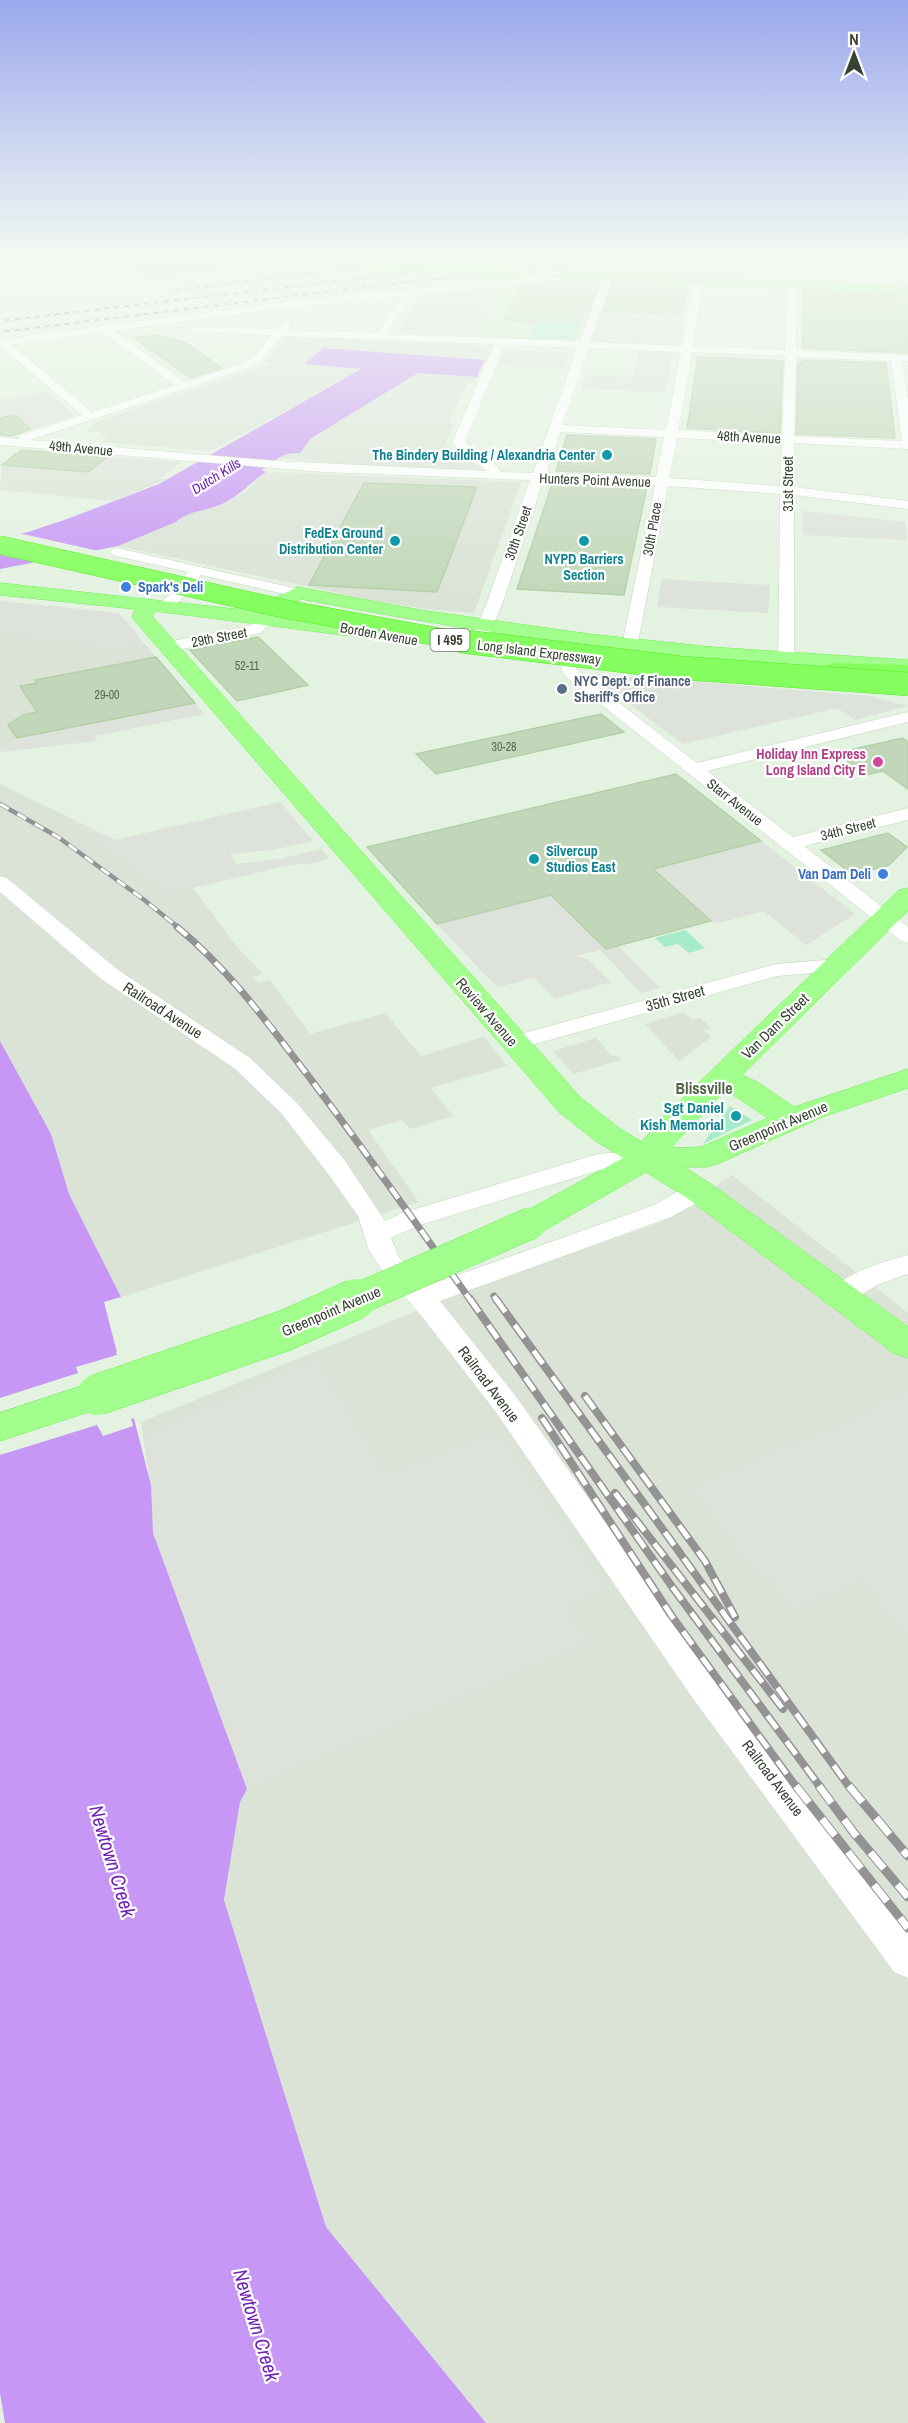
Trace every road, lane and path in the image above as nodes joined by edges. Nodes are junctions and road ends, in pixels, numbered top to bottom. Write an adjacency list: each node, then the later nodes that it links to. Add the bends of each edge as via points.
1 (36, 370): 10 (street)
2 (161, 370): 9 (street)
3 (229, 370): 9 (street)
4 (489, 370): 19 (street, via 459,443 493,470)
5 (575, 370): 11 (street, 30th Street)
6 (682, 370): 12 (street, 30th Place)
7 (790, 370): 13 (street, 31st Street)
8 (903, 370): 16 (street)
9 (183, 386): 10 (street)
10 (90, 416): 15 (street)
11 (555, 428): 12 (street, 48th Avenue); 20 (street, 30th Street)
12 (671, 434): 13 (street, 48th Avenue); 21 (street, 30th Place)
13 (789, 439): 16 (street, 48th Avenue); 22 (street, 31st Street)
14 (0, 441): 15 (street, 49th Avenue)
15 (17, 442): 17 (street); 18 (street, 49th Avenue)
16 (908, 443)
17 (0, 454)
18 (282, 465): 19 (street, Hunters Point Avenue)
19 (494, 476): 20 (street, Hunters Point Avenue)
20 (537, 478): 21 (street, Hunters Point Avenue); 33 (street, 30th Street)
21 (661, 483): 22 (street, Hunters Point Avenue); 34 (street, 30th Place)
22 (788, 490): 23 (street, Hunters Point Avenue); 37 (street, 31st Street)
23 (908, 505)
24 (0, 535): 42 (highway, Long Island Expressway / I 495, via 282,598 419,624 636,654 834,669)
25 (0, 545): 42 (highway, Long Island Expressway / I 495, bridge, via 299,613 468,643 669,667)
26 (117, 552): 27 (street, Borden Avenue)
27 (196, 571): 29 (street, Borden Avenue); 30 (street, via 174,598)
28 (0, 589): 30 (main road, Borden Avenue)
29 (292, 597): 30 (main road, Borden Avenue, via 245,609); 31 (main road); 32 (main road, via 285,615); 33 (main road, Borden Avenue)
30 (161, 606): 31 (main road, Borden Avenue); 35 (main road, Review Avenue, via 141,615)
31 (267, 620): 32 (main road, Borden Avenue); 35 (street, 29th Street, via 254,630)
32 (323, 626): 36 (main road, Borden Avenue)
33 (486, 627): 34 (main road, Borden Avenue); 36 (street, 30th Street)
34 (631, 645): 37 (main road, Borden Avenue); 40 (street, 30th Place)
35 (168, 647): 51 (main road, Review Avenue)
36 (474, 650): 38 (main road, Borden Avenue)
37 (786, 658): 39 (main road, Borden Avenue); 41 (street, 31st Street)
38 (567, 663): 40 (main road, Borden Avenue); 44 (street, Starr Avenue, via 571,673)
39 (908, 666)
40 (625, 669): 41 (main road, Borden Avenue)
41 (786, 683): 42 (main road, Borden Avenue)
42 (908, 684)
43 (908, 717): 44 (street)
44 (693, 769): 46 (street, Starr Avenue)
45 (908, 814): 46 (street, 34th Street)
46 (789, 844): 49 (street, Starr Avenue)
47 (0, 882): 57 (street, Railroad Avenue, via 109,974 258,1076 337,1167 373,1220)
48 (908, 896): 49 (main road, Van Dam Street)
49 (900, 929): 50 (main road, Van Dam Street)
50 (838, 965): 51 (street, 35th Street, via 776,970); 52 (main road, Van Dam Street)
51 (514, 1043): 55 (main road, Review Avenue, via 570,1105)
52 (723, 1077): 54 (main road, via 742,1085); 55 (main road, Van Dam Street)
53 (908, 1078): 54 (main road, Greenpoint Avenue)
54 (791, 1119): 55 (main road, Greenpoint Avenue, via 706,1157)
55 (645, 1158): 56 (main road, Review Avenue); 57 (street, Greenpoint Avenue, via 598,1162 411,1219); 62 (main road, Greenpoint Avenue, bridge, via 531,1223 284,1331)
56 (699, 1191): 59 (main road, Review Avenue); 60 (street, via 662,1211)
57 (377, 1234): 60 (street, Railroad Avenue, via 390,1263)
58 (908, 1264): 59 (street, via 867,1279)
59 (841, 1295): 61 (main road, Review Avenue)
60 (422, 1298): 63 (street, Railroad Avenue, via 505,1403 703,1686)
61 (908, 1345)
62 (0, 1427)
63 (908, 1959)

